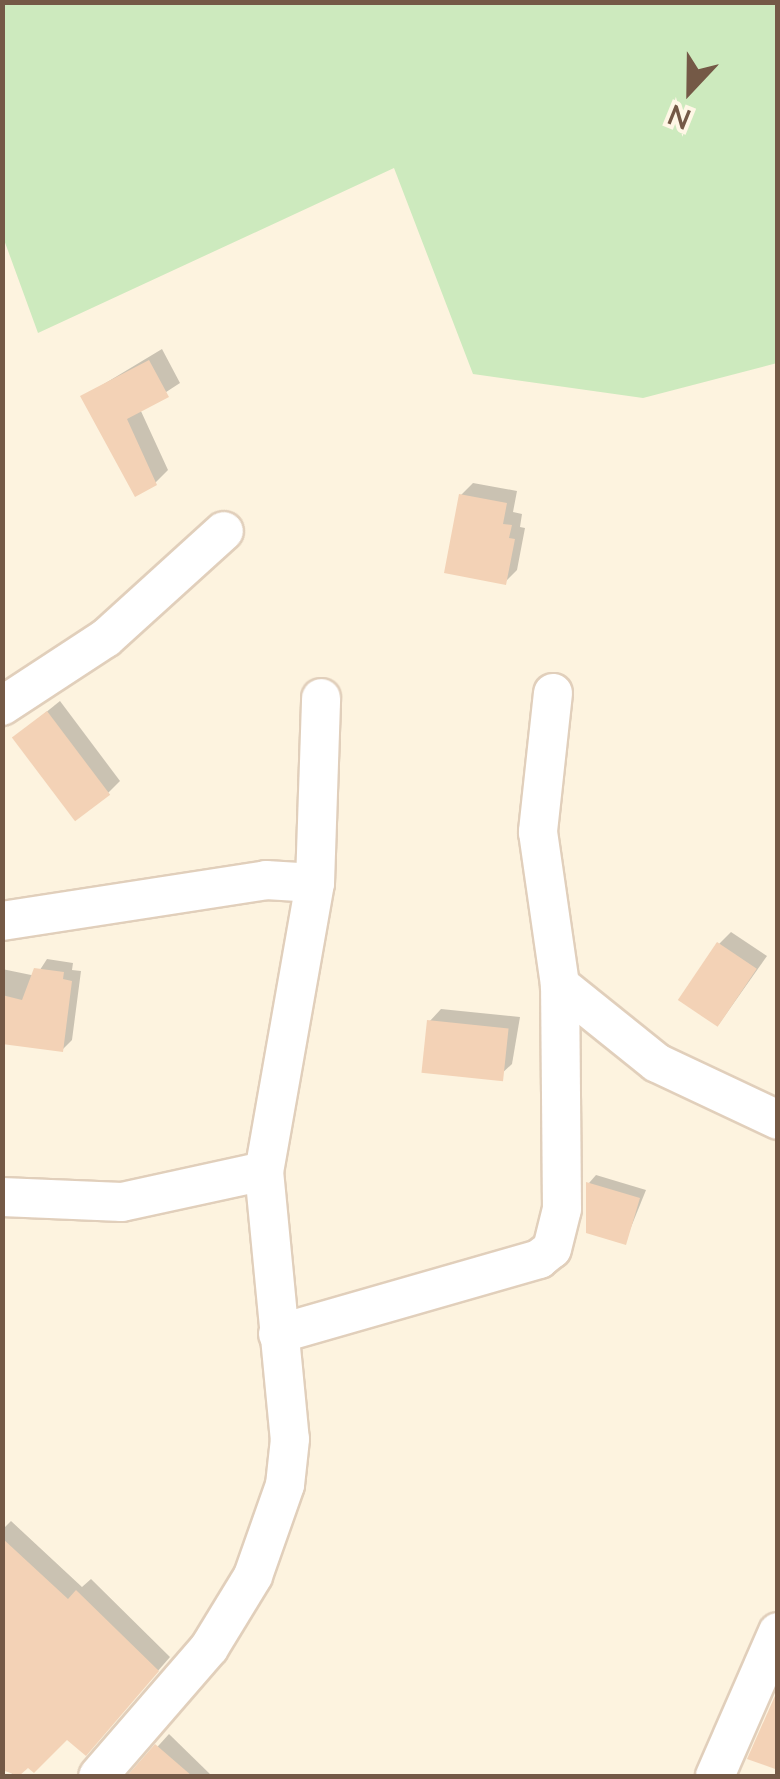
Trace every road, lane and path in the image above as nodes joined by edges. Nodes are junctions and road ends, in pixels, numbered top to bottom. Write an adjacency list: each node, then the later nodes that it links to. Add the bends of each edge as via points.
1 (224, 531): 4 (street, via 106,638)
2 (553, 693): 7 (street, via 538,818)
3 (321, 698): 5 (street)
4 (2, 706)
5 (315, 883): 6 (street, via 266,880); 9 (street)
6 (2, 922)
7 (560, 986): 8 (street, via 657,1063); 11 (street, via 562,1210 552,1249 539,1259)
8 (778, 1120)
9 (264, 1171): 10 (street, via 122,1202); 11 (street)
10 (2, 1198)
11 (278, 1334): 13 (street, via 290,1439 272,1532 209,1648)
12 (778, 1632): 14 (street)
13 (98, 1776)
14 (715, 1776)

